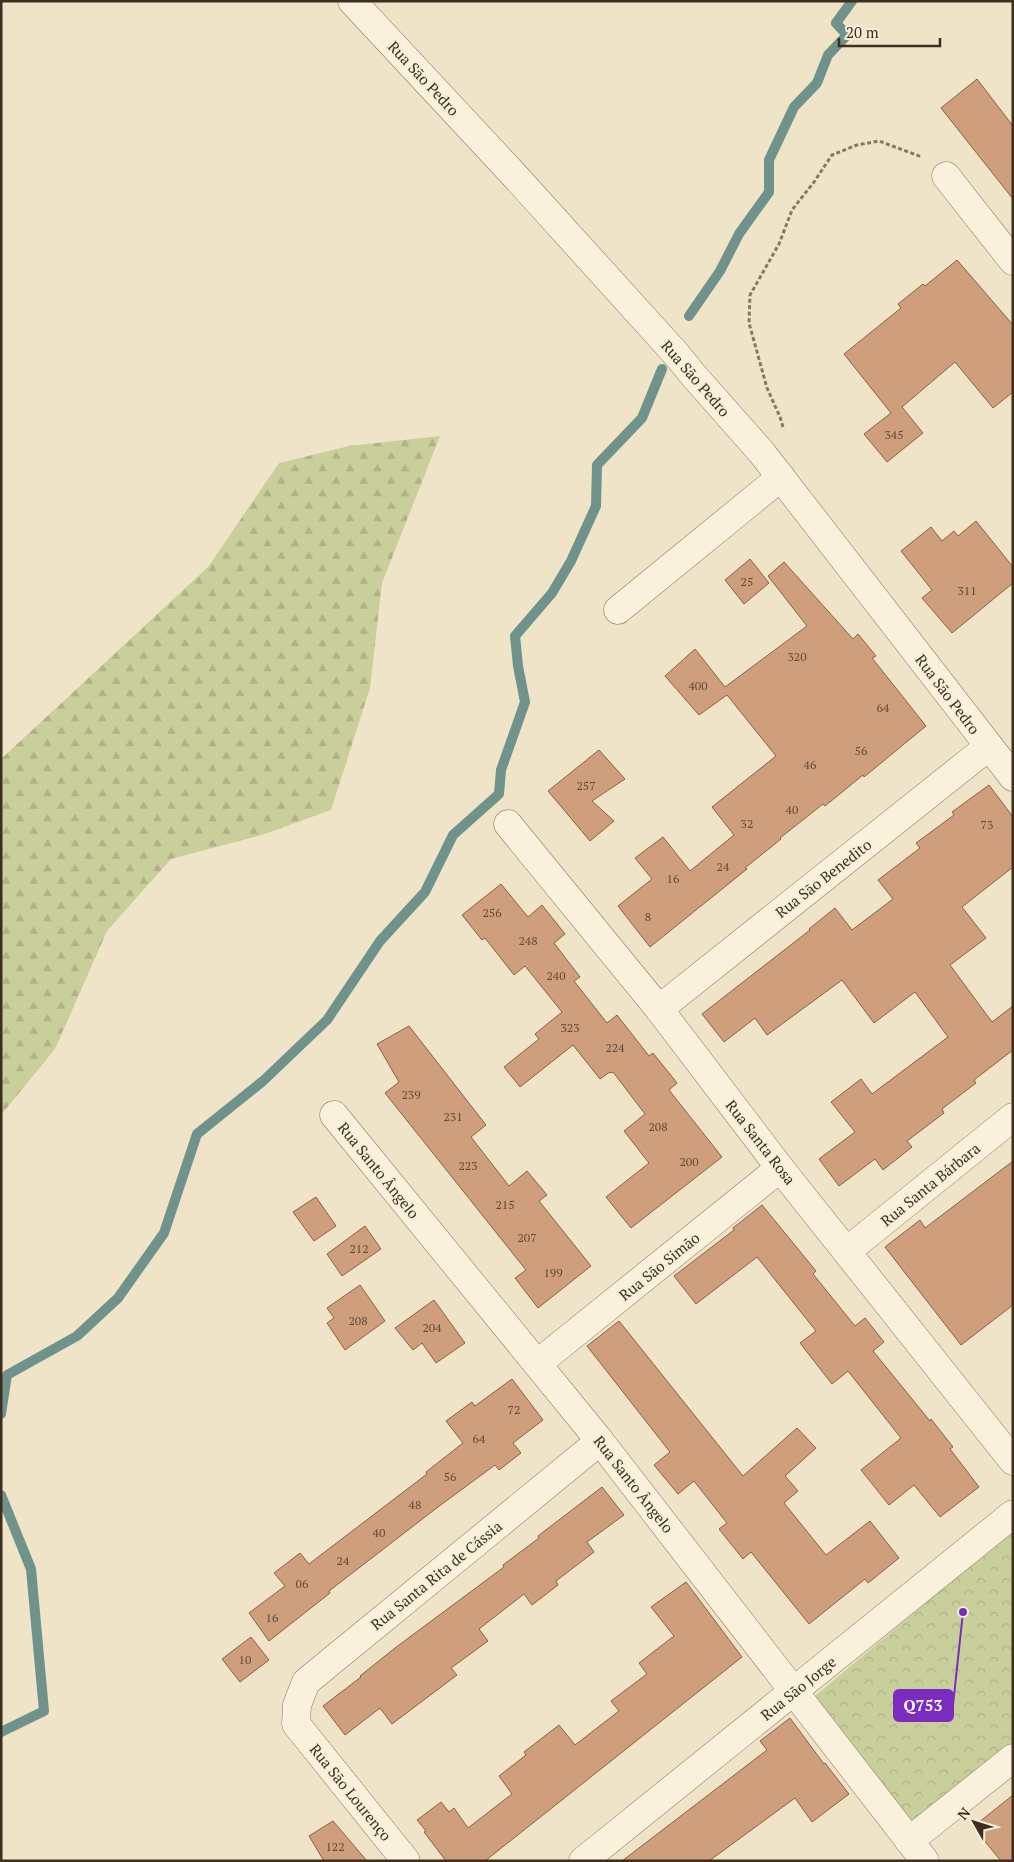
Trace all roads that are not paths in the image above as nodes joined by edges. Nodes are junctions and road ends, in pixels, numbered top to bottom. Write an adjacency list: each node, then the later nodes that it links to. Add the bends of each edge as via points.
1 (352, 1): 4 (street, Rua São Pedro, via 522,183 677,355)
2 (946, 176): 3 (street)
3 (1013, 261)
4 (781, 477): 5 (street); 6 (street, Rua São Pedro)
5 (618, 610)
6 (988, 747): 7 (street, Rua São Pedro); 9 (street, Rua São Benedito)
7 (1013, 777)
8 (508, 824): 9 (street, Rua Santa Rosa)
9 (658, 1009): 12 (street, Rua Santa Rosa)
10 (334, 1115): 14 (street, Rua Santo Ângelo)
11 (1013, 1117): 13 (street, Rua Santa Bárbara)
12 (780, 1168): 13 (street, Rua Santa Rosa); 14 (street, Rua São Simão)
13 (847, 1251): 16 (street, Rua Santa Rosa)
14 (537, 1364): 15 (street, Rua Santo Ângelo)
15 (600, 1441): 18 (street, Rua Santo Ângelo); 19 (street, Rua Santa Rita de Cássia, via 306,1682 297,1705)
16 (1013, 1461)
17 (1013, 1514): 18 (street, Rua São Jorge)
18 (794, 1691): 21 (street, Rua Santo Ângelo); 23 (street, Rua São Jorge)
19 (296, 1724): 22 (street, Rua São Lourenço)
20 (1013, 1758): 21 (street)
21 (917, 1851)
22 (406, 1861)
23 (583, 1861)

